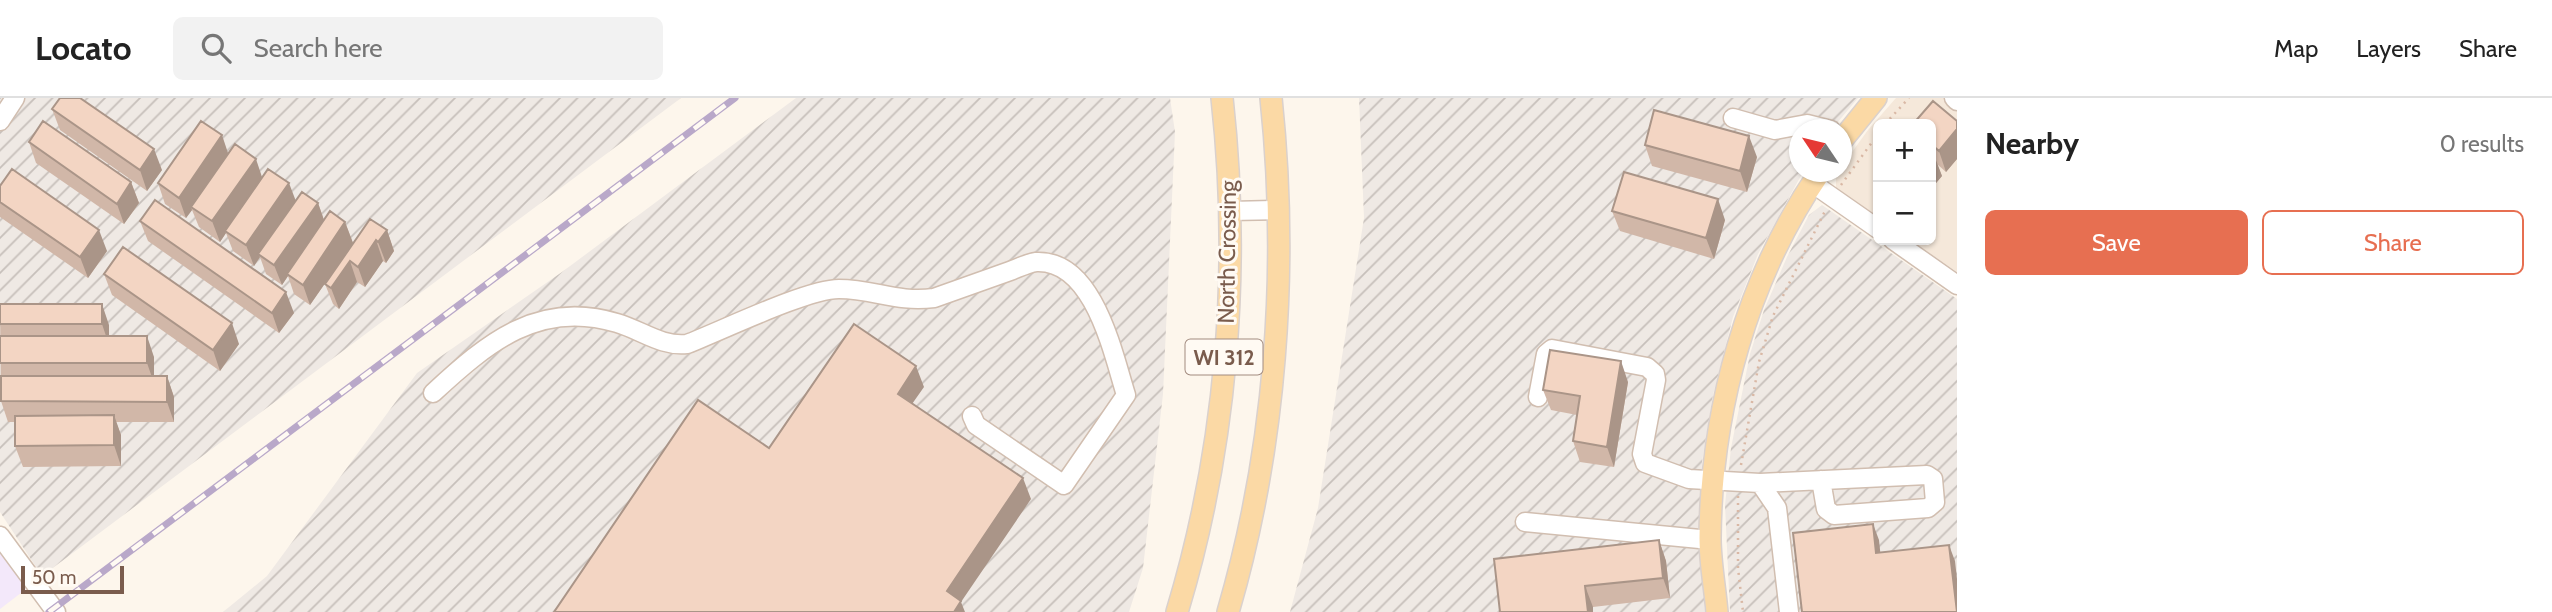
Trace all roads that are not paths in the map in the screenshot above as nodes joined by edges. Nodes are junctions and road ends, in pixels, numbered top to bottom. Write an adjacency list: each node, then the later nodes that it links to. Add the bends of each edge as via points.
1 (15, 98): 6 (street)
2 (1222, 98): 12 (main road, North Crossing / WI 312)
3 (1271, 98): 11 (main road)
4 (1876, 98): 7 (main road)
5 (1733, 118): 8 (street, via 1776,130)
6 (0, 121)
7 (1852, 122)
8 (1789, 127)
9 (1813, 182): 20 (main road, via 1782,236 1737,348 1724,396)
10 (1820, 182): 13 (street)
11 (1278, 210): 12 (street); 27 (main road, via 1277,313 1269,403 1255,497)
12 (1230, 211): 26 (main road, North Crossing / WI 312, via 1221,397 1207,488)
13 (1873, 225)
14 (1900, 245): 15 (street)
15 (1957, 285)
16 (433, 393): 18 (street, via 497,339 556,316 588,315 619,323 672,346 822,291 919,300 1035,262 1056,266 1088,294 1100,314 1126,395 1064,485 975,425)
17 (1538, 397): 20 (street, via 1546,354 1552,349 1647,367 1656,380 1643,459 1689,479)
18 (972, 416)
19 (1821, 480): 19 (street, via 1927,475 1933,479 1935,502 1928,508 1834,515 1826,509); 21 (street)
20 (1713, 482): 21 (street); 24 (main road)
21 (1760, 483): 29 (street, via 1777,508)
22 (1525, 522): 24 (street)
23 (0, 536): 25 (street)
24 (1710, 540): 28 (main road)
25 (56, 612)
26 (1177, 612)
27 (1228, 612)
28 (1717, 612)
29 (1789, 612)

